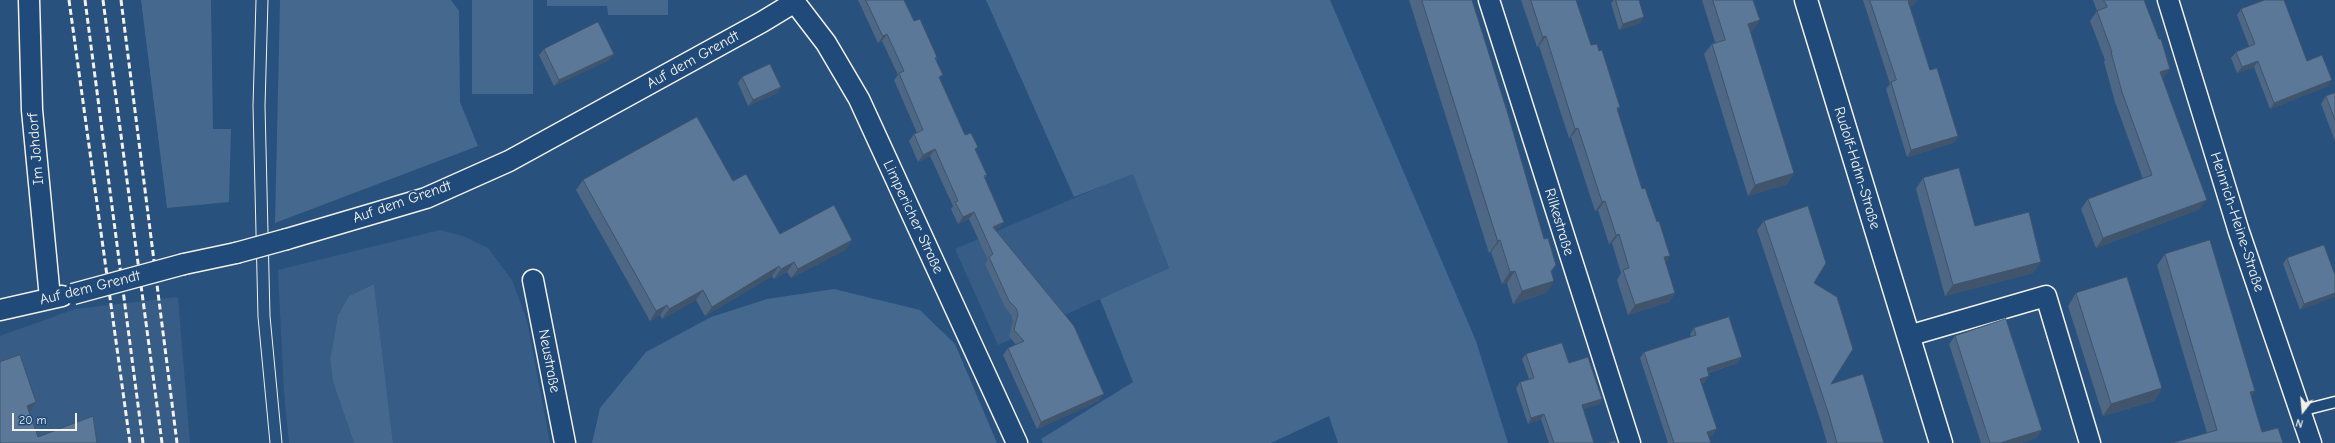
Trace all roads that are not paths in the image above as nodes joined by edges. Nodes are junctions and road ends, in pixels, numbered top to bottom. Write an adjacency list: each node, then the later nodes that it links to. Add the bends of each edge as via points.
1 (29, 0): 7 (street, Im Johdorf, via 32,110)
2 (1489, 0): 14 (street, Rilkestraße)
3 (1806, 0): 9 (street, Rudolf-Hahn-Straße)
4 (2168, 0): 11 (street, Heinrich-Heine-Straße, via 2239,232)
5 (794, 1): 7 (street, Auf dem Grendt, bridge, via 755,26 509,160 426,198 236,253); 13 (street, Limpericher Straße, via 826,43 859,99)
6 (533, 280): 12 (street, Neustraße)
7 (50, 298): 8 (street, Auf dem Grendt)
8 (0, 310)
9 (1908, 336): 15 (street, Rudolf-Hahn-Straße); 16 (street, via 2046,296)
10 (2335, 402): 11 (lane)
11 (2300, 411): 17 (street, Heinrich-Heine-Straße)
12 (565, 443)
13 (1017, 443)
14 (1630, 443)
15 (1941, 443)
16 (2090, 443)
17 (2311, 443)

